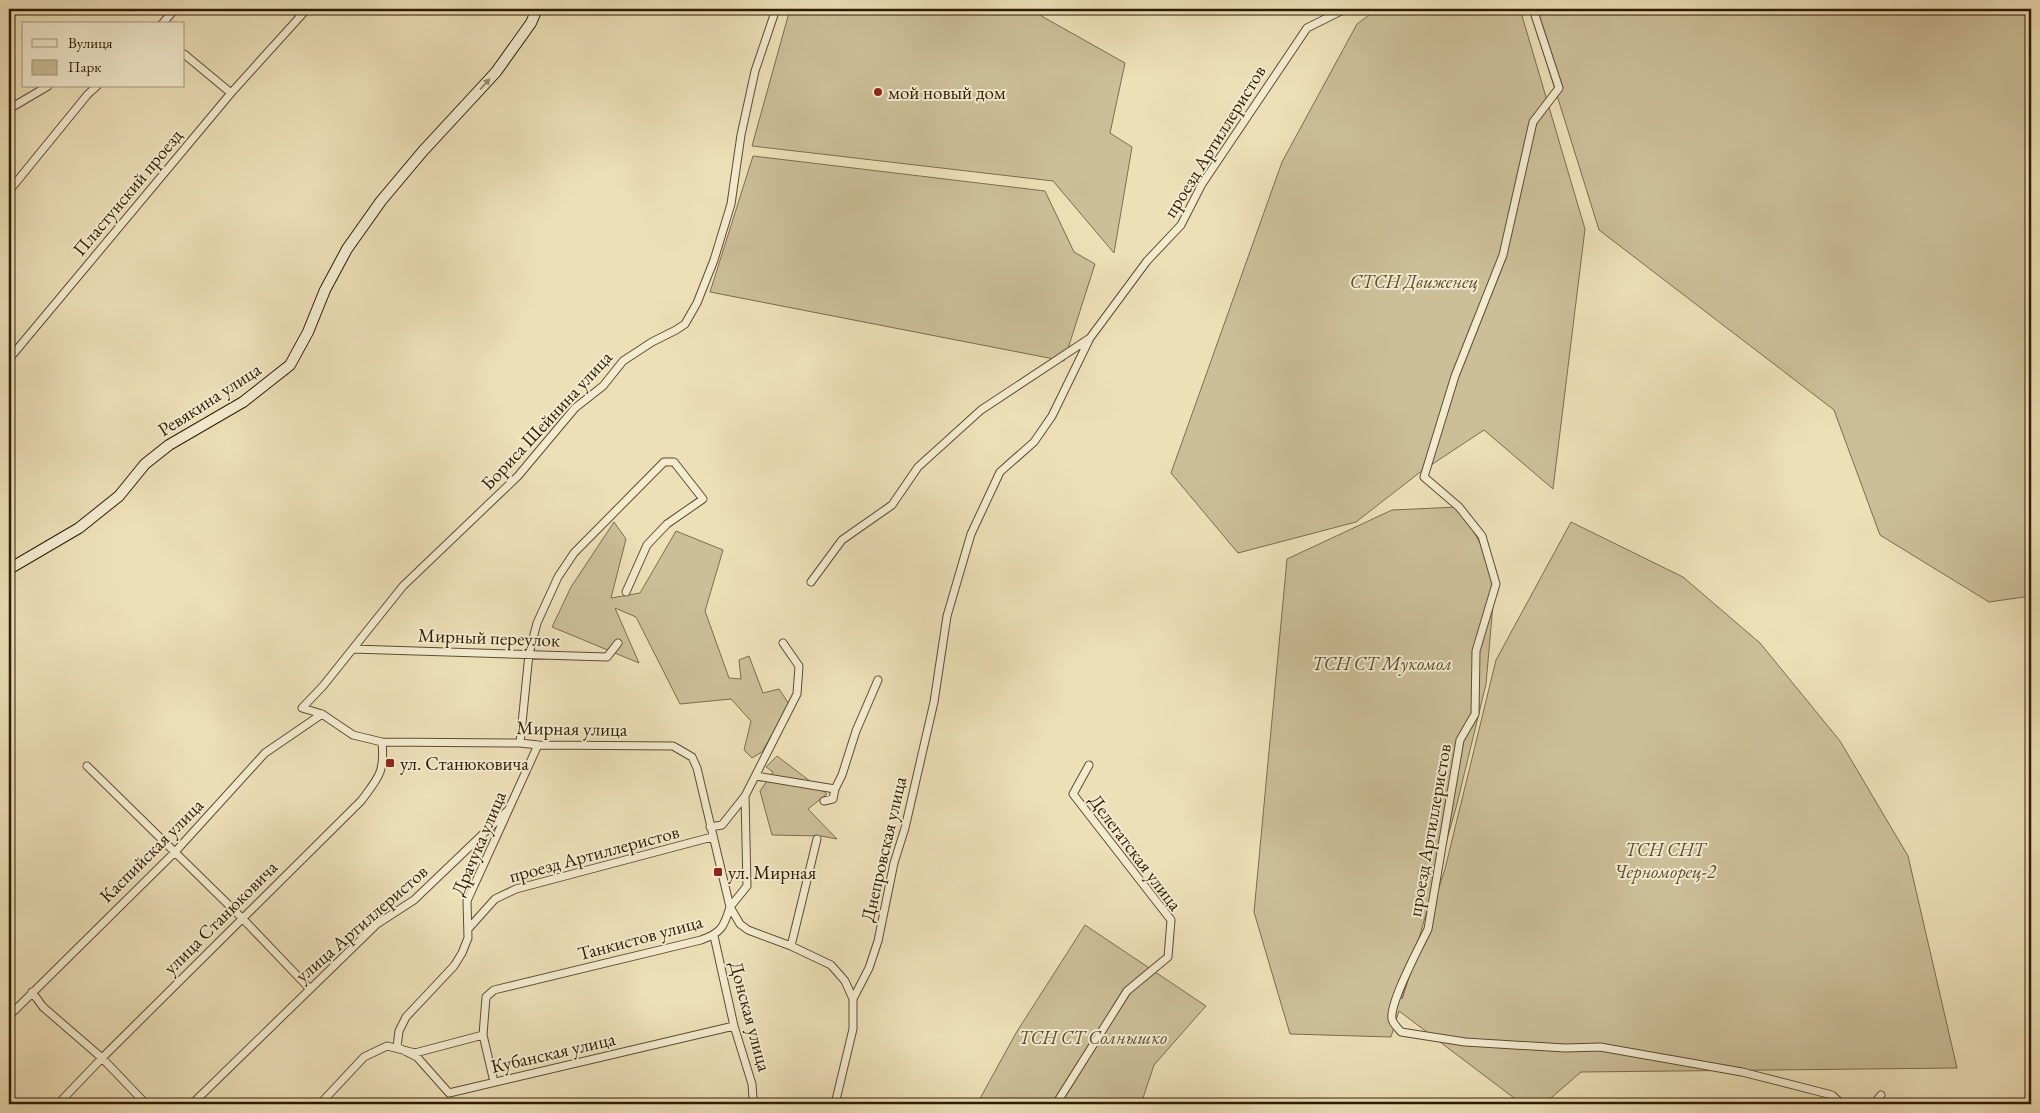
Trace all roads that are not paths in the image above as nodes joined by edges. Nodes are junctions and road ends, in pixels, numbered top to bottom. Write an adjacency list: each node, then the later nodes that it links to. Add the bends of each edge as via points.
1 (175, 9): 7 (street)
2 (307, 9): 11 (street, Пластунский проезд)
3 (537, 9): 16 (main road, Ревякина улица, one-way to 3, via 79,528 119,496 145,464 169,445 244,402 290,365 308,332 324,290 347,249 381,201 423,151 496,72 531,23)
4 (776, 9): 21 (street, Бориса Шейнина улица, via 755,71 731,204 714,260 685,324 623,361 603,386 575,408 518,476 403,586)
5 (1345, 9): 14 (street, проезд Артиллеристов, via 1307,28 1202,184 1181,225 1147,261)
6 (1533, 9): 63 (street, проезд Артиллеристов, via 1559,88 1533,122 1503,255 1455,376 1424,477 1459,507 1482,536 1496,584 1476,651 1475,714 1460,740 1428,930 1392,1010 1392,1021 1401,1032 1465,1042 1600,1047 1716,1067 1832,1096)
7 (164, 22)
8 (185, 55): 11 (street)
9 (44, 88): 12 (street)
10 (94, 88): 13 (street)
11 (231, 93): 15 (street, Пластунский проезд)
12 (9, 108)
13 (9, 191)
14 (1090, 338): 17 (street, via 981,410 918,467 892,505 842,540); 24 (street, проезд Артиллеристов, via 1052,416 1034,442 1000,472 971,534 947,616)
15 (9, 359)
16 (9, 569)
17 (811, 582)
18 (626, 592): 22 (street, via 647,545 668,524 703,499 674,462 664,462 574,553 558,577 537,623)
19 (618, 642): 22 (street, Мирный переулок, via 607,657)
20 (783, 643): 32 (street, via 799,666 797,694)
21 (353, 650): 22 (street, Мирный переулок); 25 (street, Бориса Шейнина улица)
22 (529, 654): 28 (street)
23 (878, 680): 33 (street)
24 (934, 702): 48 (street, Днепровская улица, via 878,941)
25 (302, 708): 26 (street, Мирная улица)
26 (322, 714): 27 (street, Мирная улица, via 353,734); 40 (street, Каспийская улица, via 266,753)
27 (382, 742): 28 (street, Мирная улица); 42 (street, улица Станюковича, via 384,761 379,777 361,801)
28 (520, 742): 29 (street, Мирная улица)
29 (538, 745): 36 (street, Драчука улица); 37 (street, Мирная улица, via 674,746 692,757 697,768)
30 (1089, 765): 62 (street, Делегатская улица, via 1073,794 1171,920 1168,957 1128,991)
31 (88, 766): 40 (street)
32 (756, 776): 33 (street); 34 (street)
33 (835, 789): 35 (street, via 833,799)
34 (745, 796): 37 (street, via 722,825); 41 (street, Танкистов улица, via 747,886)
35 (824, 801)
36 (510, 809): 43 (street, Драчука улица, via 467,901); 46 (street, улица Артиллеристов, via 414,900 378,924)
37 (710, 827): 38 (street, Мирная улица)
38 (712, 837): 41 (street, Мирная улица); 43 (street, проезд Артиллеристов, via 516,889 495,899)
39 (817, 839): 45 (street)
40 (175, 852): 42 (street); 47 (street, Каспийская улица)
41 (730, 907): 44 (street, Танкистов улица, via 725,925); 45 (street, via 740,924 748,930)
42 (242, 918): 46 (street); 53 (street, улица Станюковича)
43 (469, 928): 52 (street, via 458,959 406,1017 399,1031)
44 (714, 936): 50 (street, Донская улица); 51 (street, Танкистов улица, via 494,990 486,997)
45 (791, 946): 48 (street, Днепровская улица, via 832,965 845,981)
46 (309, 988): 58 (street, улица Артиллеристов)
47 (32, 992): 49 (street, Каспийская улица); 53 (street, via 43,1007)
48 (853, 999): 61 (street, Днепровская улица, via 853,1029)
49 (9, 1016)
50 (734, 1026): 54 (street, Кубанская улица); 60 (street, Донская улица, via 752,1084)
51 (483, 1035): 52 (street, via 415,1052); 54 (street)
52 (397, 1047): 54 (street, Кубанская улица, via 416,1057 449,1093); 59 (street, via 387,1046 364,1057)
53 (102, 1058): 56 (street, улица Станюковича); 57 (street)
54 (494, 1082)
55 (1880, 1095): 64 (street)
56 (58, 1104)
57 (146, 1104)
58 (192, 1104)
59 (320, 1104)
60 (750, 1104)
61 (835, 1104)
62 (1056, 1104)
63 (1842, 1104)
64 (1874, 1104)

